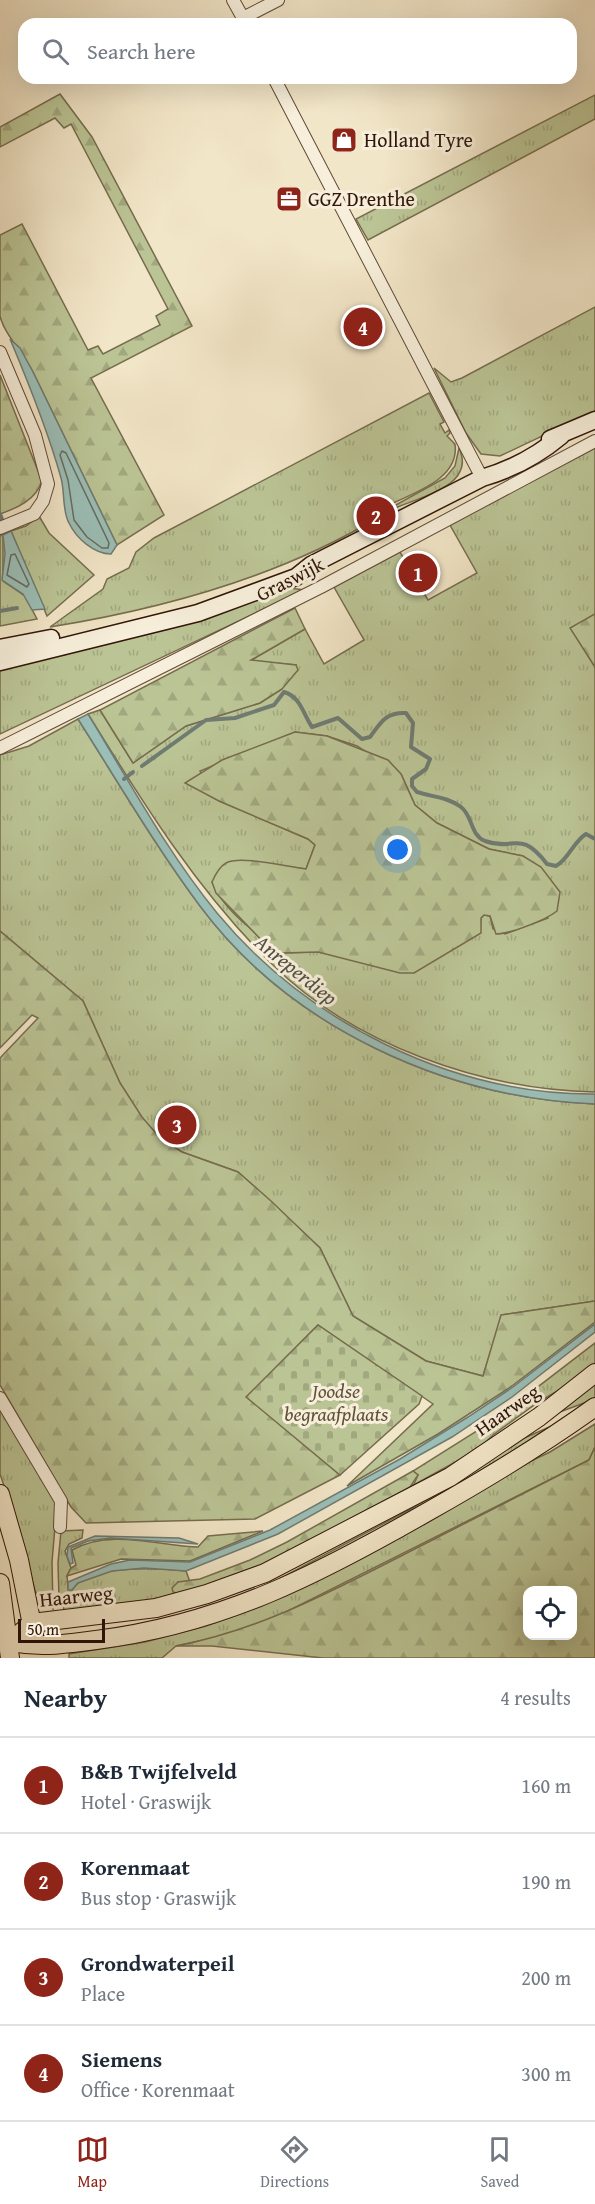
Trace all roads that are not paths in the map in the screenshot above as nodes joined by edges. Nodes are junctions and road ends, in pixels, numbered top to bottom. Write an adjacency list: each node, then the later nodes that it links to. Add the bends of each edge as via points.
1 (233, 0): 3 (street)
2 (278, 0): 4 (street)
3 (242, 18)
4 (249, 18)
5 (277, 84): 9 (street)
6 (0, 352): 10 (street, via 35,435 48,484 34,514)
7 (595, 420): 9 (main road, Graswijk, via 561,436 528,460)
8 (595, 441): 14 (street, Graswijk, via 321,587)
9 (482, 478): 11 (main road, Graswijk)
10 (0, 528)
11 (311, 565): 12 (main road, Graswijk, via 291,567 159,615); 13 (main road, Graswijk, via 296,577 198,613)
12 (0, 648)
13 (0, 662)
14 (0, 748)
15 (594, 1373): 21 (main road, Haarweg, via 539,1417 450,1477 265,1573 156,1608)
16 (0, 1398): 19 (street, via 61,1501)
17 (595, 1407): 23 (main road, via 490,1476 287,1587 179,1626)
18 (0, 1494): 21 (main road)
19 (60, 1527)
20 (0, 1583): 22 (main road)
21 (32, 1623): 22 (main road, Haarweg); 23 (main road)
22 (10, 1650): 23 (main road)
23 (37, 1652)

